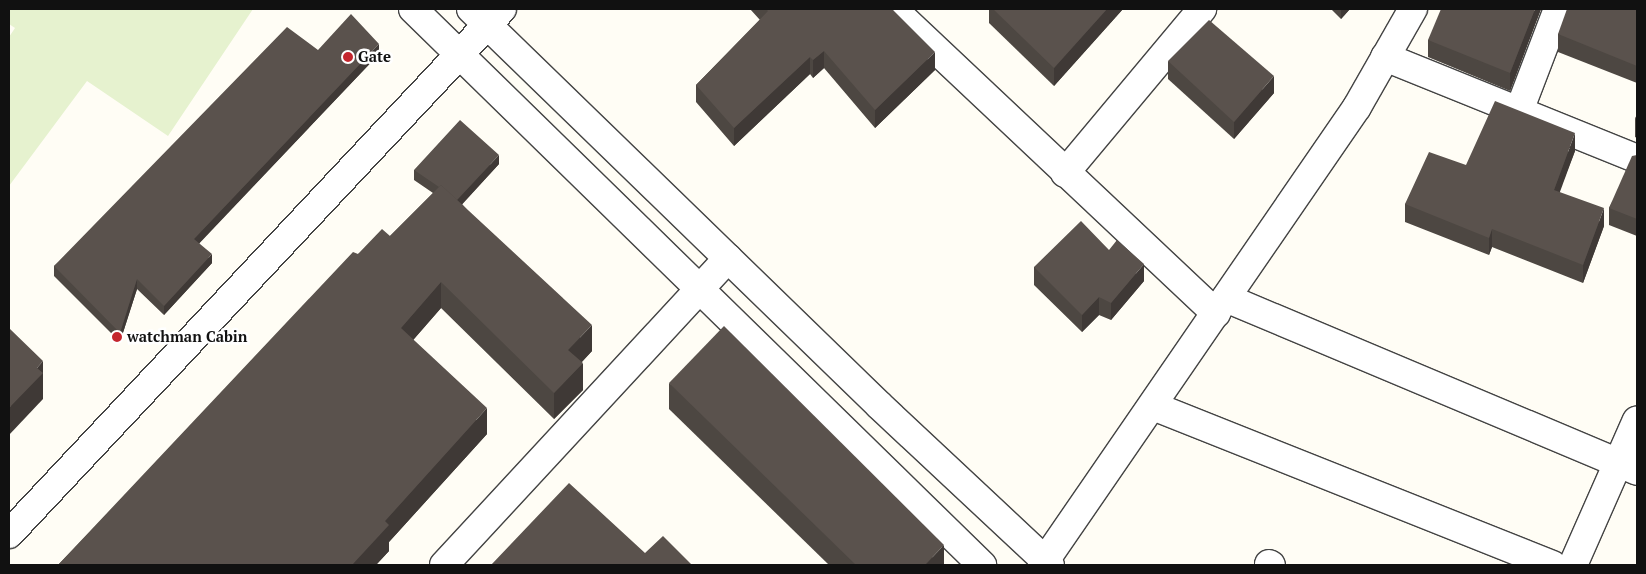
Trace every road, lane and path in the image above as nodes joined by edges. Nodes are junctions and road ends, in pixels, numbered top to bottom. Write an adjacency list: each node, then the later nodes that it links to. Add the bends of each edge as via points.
1 (413, 9): 7 (street)
2 (893, 9): 11 (street)
3 (1202, 9): 11 (street)
4 (1413, 9): 8 (street)
5 (1558, 9): 9 (street)
6 (487, 14): 7 (street); 12 (street)
7 (461, 56): 13 (street); 18 (street)
8 (1385, 57): 9 (street); 14 (street, via 1357,106)
9 (1519, 111): 10 (street)
10 (1637, 159)
11 (1065, 173): 14 (street)
12 (728, 258): 13 (street); 19 (street)
13 (699, 289): 20 (street); 21 (street)
14 (1221, 305): 15 (street); 17 (street)
15 (1153, 406): 19 (street); 22 (street)
16 (1637, 420): 17 (street)
17 (1627, 467): 23 (street)
18 (9, 534)
19 (1046, 564)
20 (444, 565)
21 (982, 565)
22 (1552, 565)
23 (1573, 565)

